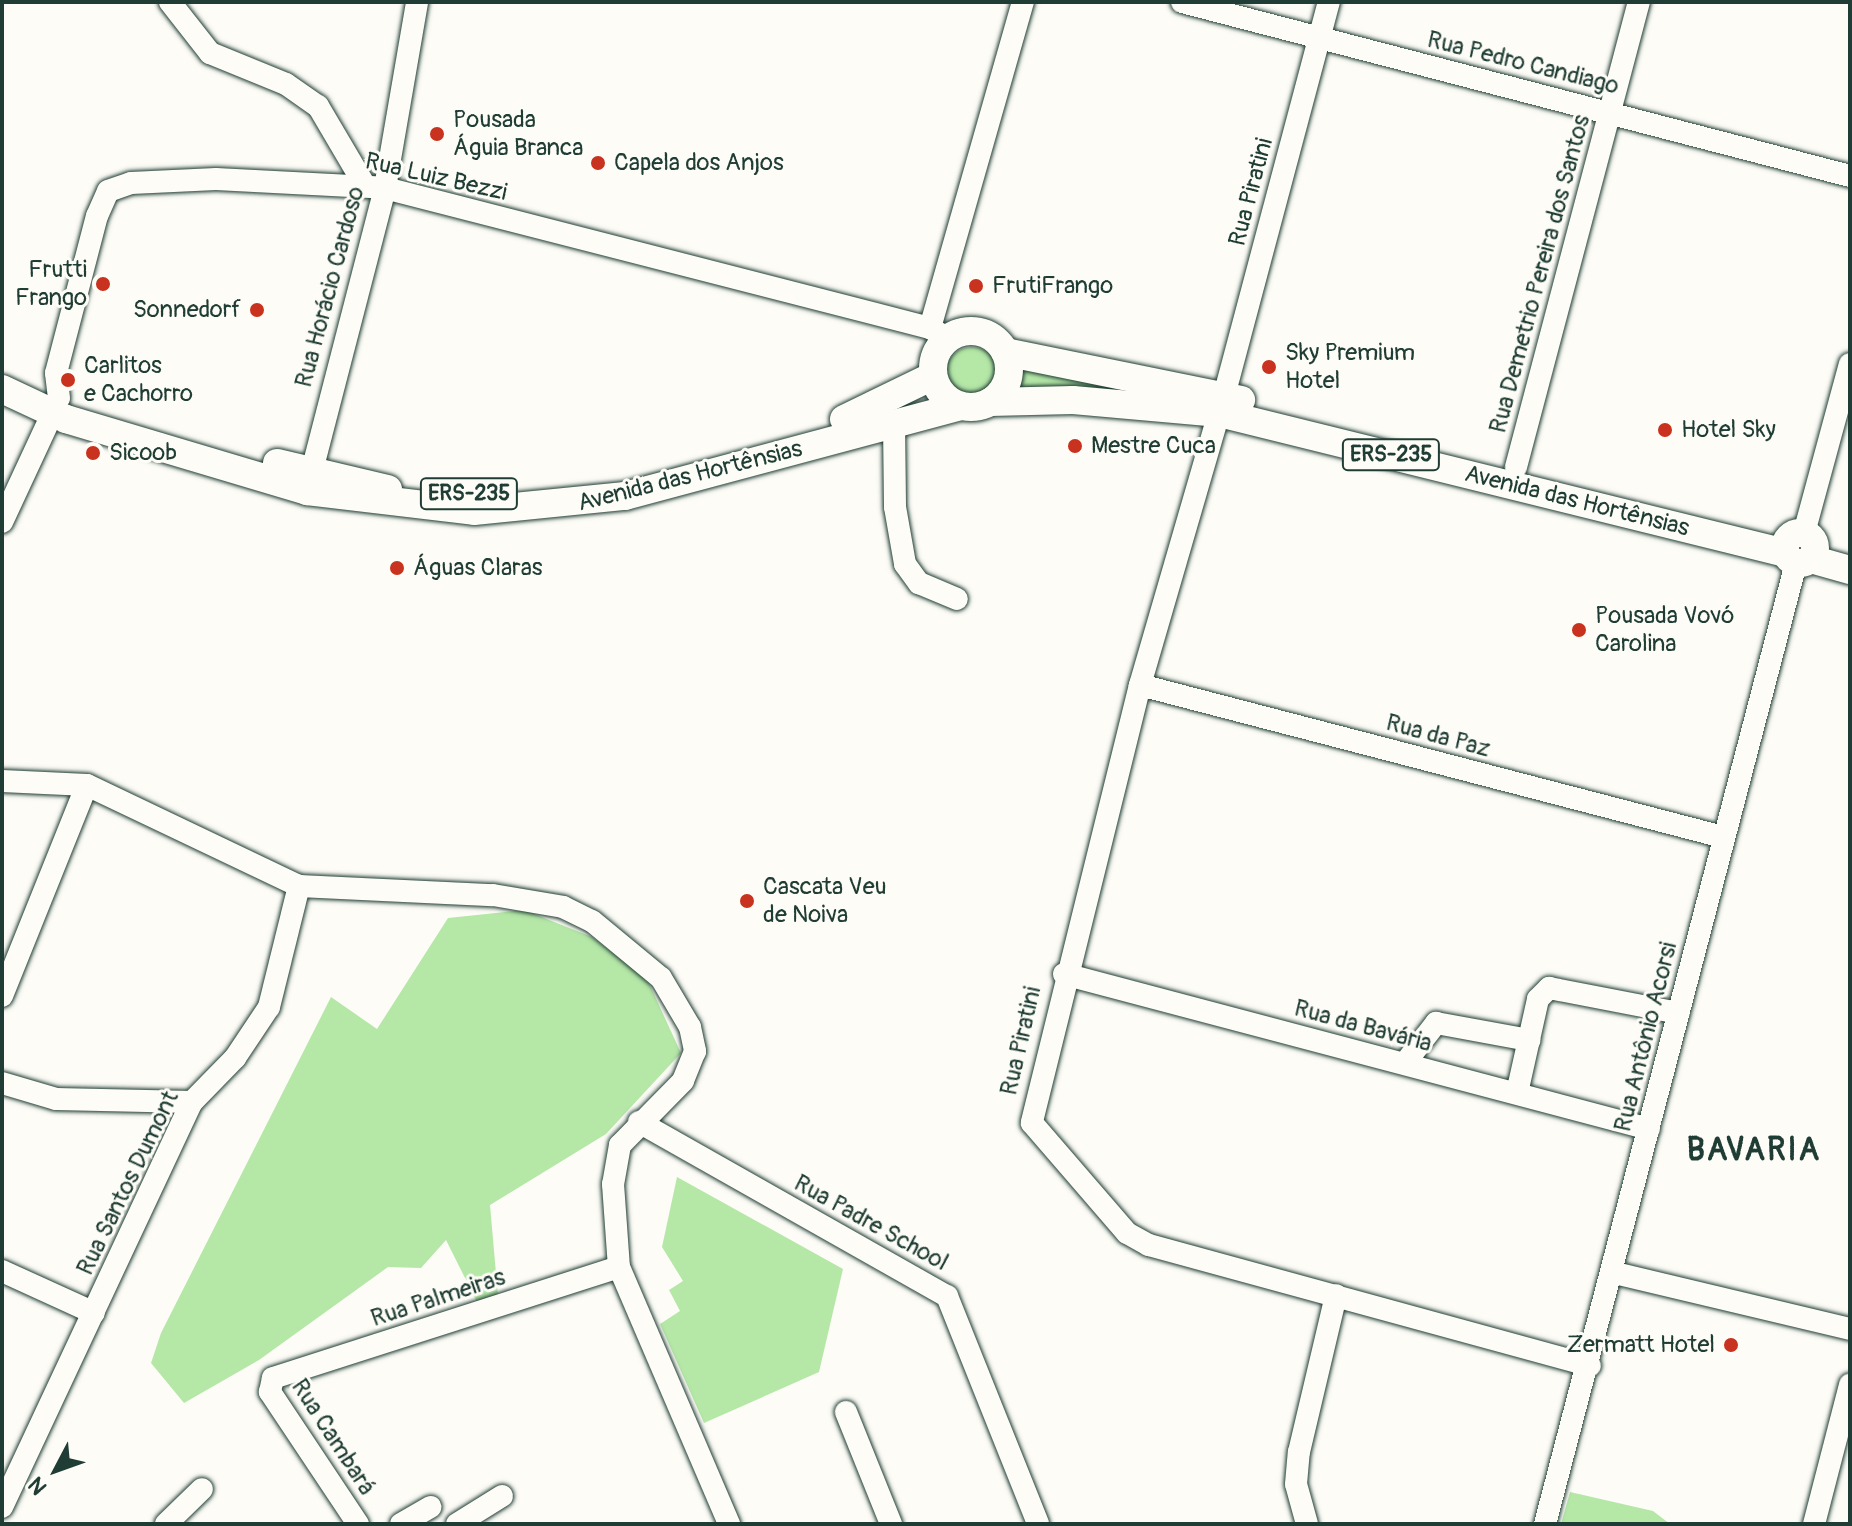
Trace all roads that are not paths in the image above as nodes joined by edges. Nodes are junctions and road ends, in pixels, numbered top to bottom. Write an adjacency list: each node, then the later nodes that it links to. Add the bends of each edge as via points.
1 (170, 2): 10 (street, via 210,53 286,84 318,106)
2 (417, 2): 10 (street, Rua Horácio Cardoso)
3 (1023, 2): 11 (street)
4 (1182, 2): 7 (street, Rua Pedro Candiago)
5 (1329, 2): 7 (street, Rua Piratini)
6 (1639, 2): 8 (street, Rua Demetrio Pereira dos Santos)
7 (1319, 38): 8 (street, Rua Pedro Candiago); 19 (street, Rua Piratini)
8 (1611, 111): 9 (street, Rua Pedro Candiago); 22 (street, Rua Demetrio Pereira dos Santos)
9 (1850, 176)
10 (374, 186): 11 (street, Rua Luiz Bezzi); 18 (street, Rua Luiz Bezzi, via 216,179 116,186 97,216); 23 (street, Rua Horácio Cardoso)
11 (939, 333): 12 (main road, ERS-235, via 979,332); 14 (main road)
12 (1005, 352): 17 (main road, via 1005,385); 19 (main road, Avenida das Hortênsias / ERS-235)
13 (1850, 364): 25 (street, Rua Antônio Acorsi)
14 (933, 376): 20 (main road); 23 (main road, Avenida das Hortênsias / ERS-235, via 866,413 568,489 429,494)
15 (2, 378): 18 (main road, Avenida das Hortênsias / ERS-235)
16 (2, 387): 18 (main road, Avenida das Hortênsias / ERS-235)
17 (990, 402): 19 (main road, Avenida das Hortênsias / ERS-235); 20 (main road, ERS-235)
18 (59, 404): 23 (main road, Avenida das Hortênsias / ERS-235); 24 (street)
19 (1222, 404): 22 (main road, Avenida das Hortênsias / ERS-235); 25 (main road, Avenida das Hortênsias / ERS-235); 29 (street, Rua Piratini)
20 (960, 406): 21 (main road, Avenida das Hortênsias / ERS-235)
21 (894, 423): 23 (main road, Avenida das Hortênsias / ERS-235, via 566,506 434,510); 28 (street, via 895,507 905,564 919,583)
22 (1516, 467): 25 (main road, Avenida das Hortênsias / ERS-235)
23 (308, 481)
24 (2, 522)
25 (1800, 548): 26 (main road, Avenida das Hortênsias / ERS-235); 27 (main road, Avenida das Hortênsias / ERS-235); 32 (street, Rua Antônio Acorsi)
26 (1850, 552)
27 (1850, 570)
28 (957, 599)
29 (1140, 685): 32 (street, Rua da Paz); 34 (street, Rua Piratini)
30 (2, 781): 31 (street)
31 (87, 785): 33 (street); 35 (street)
32 (1723, 837): 36 (street, Rua Antônio Acorsi)
33 (299, 886): 41 (street, Rua Santos Dumont, via 269,1007 244,1048); 42 (street, via 493,895 563,907 592,921 661,978 690,1027 695,1051 683,1081)
34 (1064, 974): 38 (street, Rua da Bavária); 47 (street, Rua Piratini, via 1031,1111 1038,1135 1127,1233)
35 (2, 996)
36 (1679, 1013): 37 (street, via 1556,987 1538,999); 43 (street, Rua Antônio Acorsi)
37 (1529, 1040): 38 (street, via 1436,1023); 40 (street)
38 (1405, 1063): 40 (street, Rua da Bavária)
39 (2, 1083): 41 (street, via 56,1099)
40 (1517, 1093): 43 (street, Rua da Bavária)
41 (192, 1102): 48 (street, Rua Santos Dumont)
42 (639, 1122): 44 (street, via 616,1163); 65 (street, Rua Padre School, via 947,1296)
43 (1649, 1129): 46 (street, Rua Antônio Acorsi)
44 (619, 1267): 51 (street, Rua Palmeiras); 63 (street)
45 (2, 1271): 48 (street)
46 (1615, 1273): 49 (street); 50 (street, Rua Antônio Acorsi)
47 (1336, 1295): 50 (street, Rua Piratini); 66 (street, via 1299,1452 1296,1484)
48 (94, 1313): 54 (street, Rua Santos Dumont)
49 (1850, 1329)
50 (1590, 1366): 67 (street, Rua Antônio Acorsi)
51 (273, 1378): 61 (street, Rua Cambará, via 270,1392)
52 (1850, 1385): 68 (street)
53 (846, 1412): 64 (street)
54 (11, 1477): 57 (street, Rua Santos Dumont)
55 (202, 1489): 60 (street)
56 (502, 1496): 59 (street)
57 (2, 1507)
58 (431, 1507): 62 (street)
59 (466, 1522)
60 (166, 1524)
61 (358, 1524)
62 (401, 1524)
63 (729, 1524)
64 (891, 1524)
65 (1038, 1524)
66 (1307, 1524)
67 (1545, 1524)
68 (1814, 1524)

